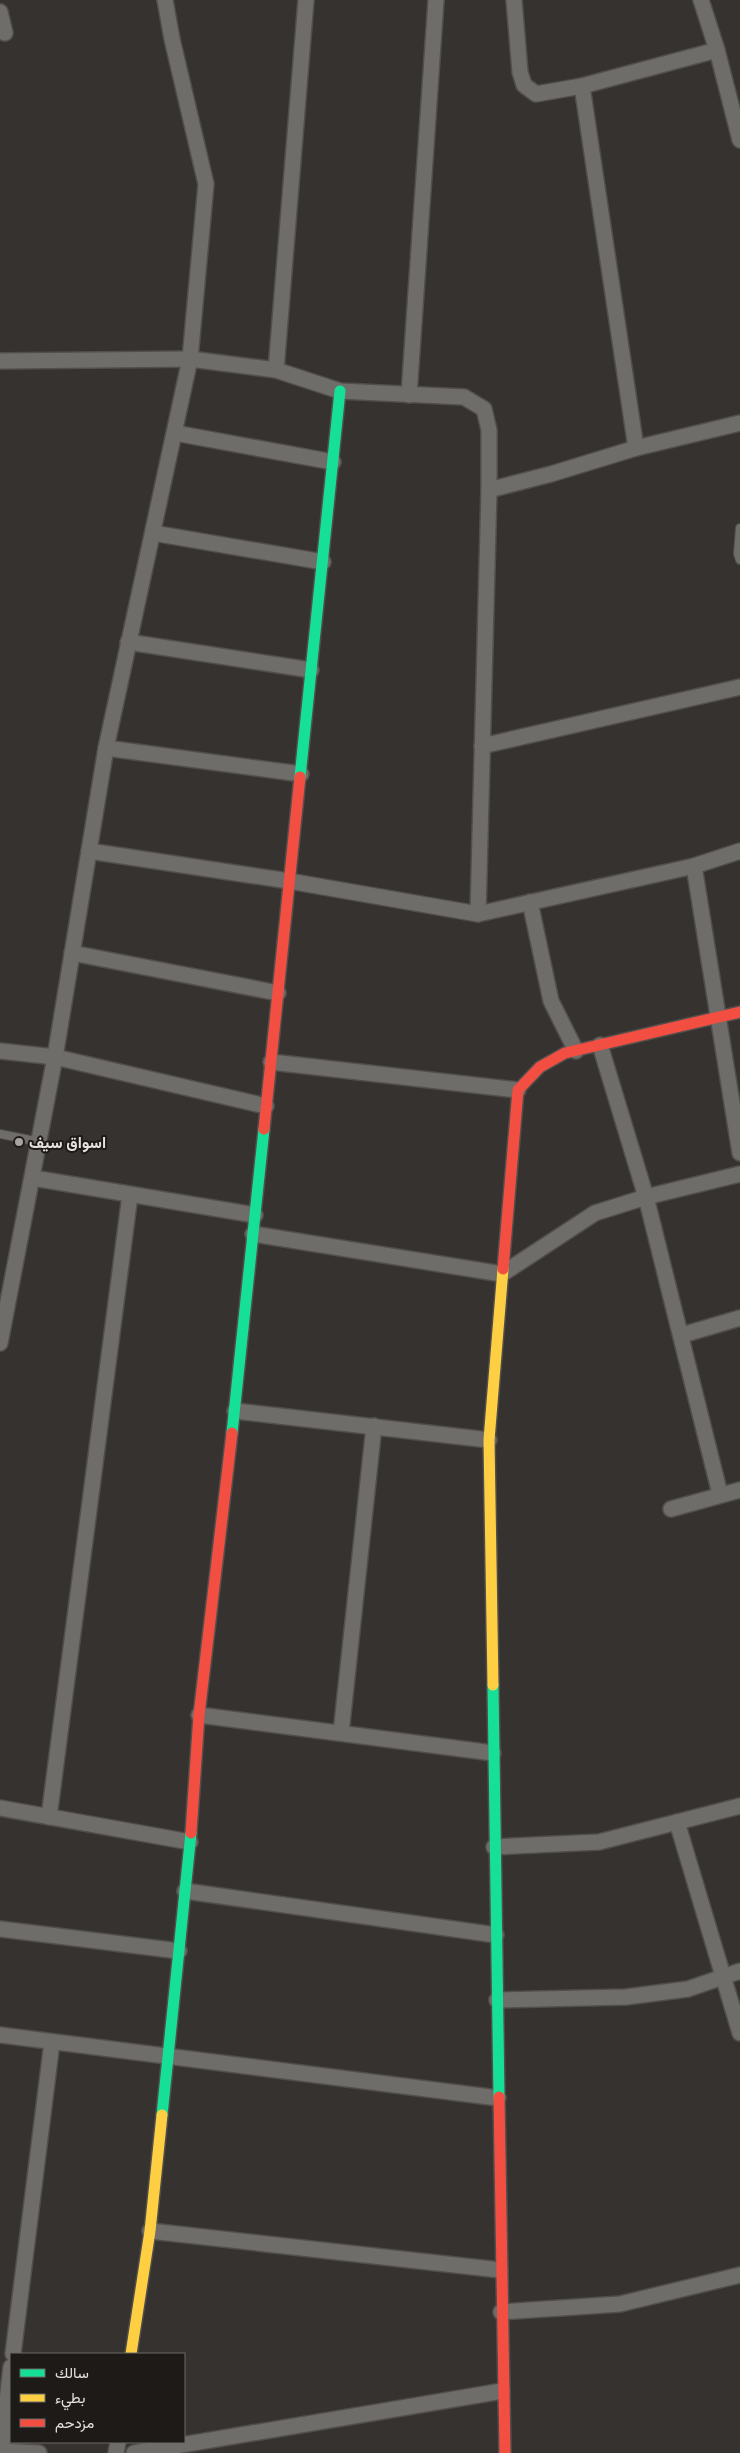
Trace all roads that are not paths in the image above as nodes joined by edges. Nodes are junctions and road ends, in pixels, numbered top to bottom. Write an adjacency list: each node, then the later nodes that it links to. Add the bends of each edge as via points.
1 (165, 0): 11 (street, via 206,184)
2 (306, 0): 13 (street)
3 (436, 0): 15 (street)
4 (514, 0): 9 (street, via 524,85 536,94)
5 (701, 0): 8 (street)
6 (0, 12): 7 (street)
7 (5, 34)
8 (717, 50): 9 (street); 10 (street)
9 (582, 86): 18 (street)
10 (740, 140)
11 (190, 359): 12 (street); 13 (street); 17 (street)
12 (0, 361)
13 (276, 370): 14 (street)
14 (340, 391): 15 (street); 19 (street)
15 (409, 395): 20 (street, via 464,398 484,409 489,430)
16 (740, 423): 18 (street)
17 (175, 433): 19 (street); 22 (street)
18 (636, 448): 20 (street)
19 (333, 462): 24 (street)
20 (489, 490): 28 (street)
21 (740, 528): 23 (lane)
22 (153, 533): 24 (street); 25 (street)
23 (740, 560)
24 (322, 562): 26 (street)
25 (128, 642): 26 (street); 29 (street)
26 (311, 670): 30 (street)
27 (740, 687): 28 (street)
28 (482, 746): 36 (street)
29 (106, 748): 30 (street); 31 (street)
30 (301, 774): 34 (street)
31 (89, 851): 34 (street); 37 (street)
32 (740, 851): 33 (street)
33 (694, 866): 35 (street); 40 (street)
34 (289, 881): 36 (street); 38 (street)
35 (530, 902): 36 (street); 42 (street, via 551,1001)
36 (478, 914)
37 (72, 953): 38 (street); 44 (street)
38 (278, 993): 45 (street)
39 (740, 1012): 40 (street)
40 (719, 1019): 41 (street); 50 (street)
41 (600, 1045): 42 (street); 54 (street)
42 (576, 1050): 46 (street, via 540,1067)
43 (0, 1051): 44 (street)
44 (55, 1057): 47 (street); 49 (street)
45 (271, 1062): 46 (street); 47 (street)
46 (518, 1090): 57 (street)
47 (266, 1106): 55 (street)
48 (0, 1134): 49 (lane)
49 (40, 1142): 52 (street)
50 (740, 1153)
51 (740, 1174): 54 (street)
52 (33, 1178): 53 (street); 60 (street)
53 (130, 1196): 55 (street); 72 (street)
54 (646, 1197): 57 (street, via 595,1213); 59 (street)
55 (255, 1215): 56 (street)
56 (253, 1234): 57 (street); 61 (street)
57 (502, 1274): 63 (street)
58 (740, 1318): 59 (street)
59 (682, 1335): 65 (street)
60 (0, 1343)
61 (234, 1411): 62 (street); 67 (street)
62 (374, 1426): 63 (street); 68 (street)
63 (489, 1440): 69 (street)
64 (740, 1490): 65 (street)
65 (720, 1494): 66 (street)
66 (671, 1509)
67 (199, 1716): 68 (street); 74 (street)
68 (341, 1733): 69 (street)
69 (493, 1753): 75 (street)
70 (740, 1806): 73 (street)
71 (0, 1808): 72 (street)
72 (49, 1817): 74 (street)
73 (677, 1822): 75 (street, via 599,1842); 81 (street)
74 (190, 1842): 76 (street)
75 (494, 1847): 78 (street)
76 (185, 1891): 78 (street); 79 (street)
77 (0, 1929): 79 (street)
78 (496, 1935): 82 (street)
79 (179, 1951): 86 (street)
80 (740, 1971): 81 (street)
81 (724, 1976): 82 (street, via 688,1989 626,1997); 83 (street)
82 (496, 2000): 87 (street)
83 (740, 2033)
84 (0, 2035): 85 (street)
85 (52, 2042): 86 (street); 92 (street)
86 (168, 2056): 87 (street); 88 (street)
87 (498, 2098): 89 (street)
88 (150, 2231): 89 (street); 93 (street)
89 (500, 2270): 91 (street)
90 (740, 2276): 91 (street, via 620,2304)
91 (501, 2312): 95 (street)
92 (13, 2353)
93 (131, 2353)
94 (10, 2375): 96 (street)
95 (502, 2391): 98 (street); 99 (street)
96 (0, 2451): 97 (street)
97 (39, 2453)
98 (134, 2453)
99 (505, 2453)

